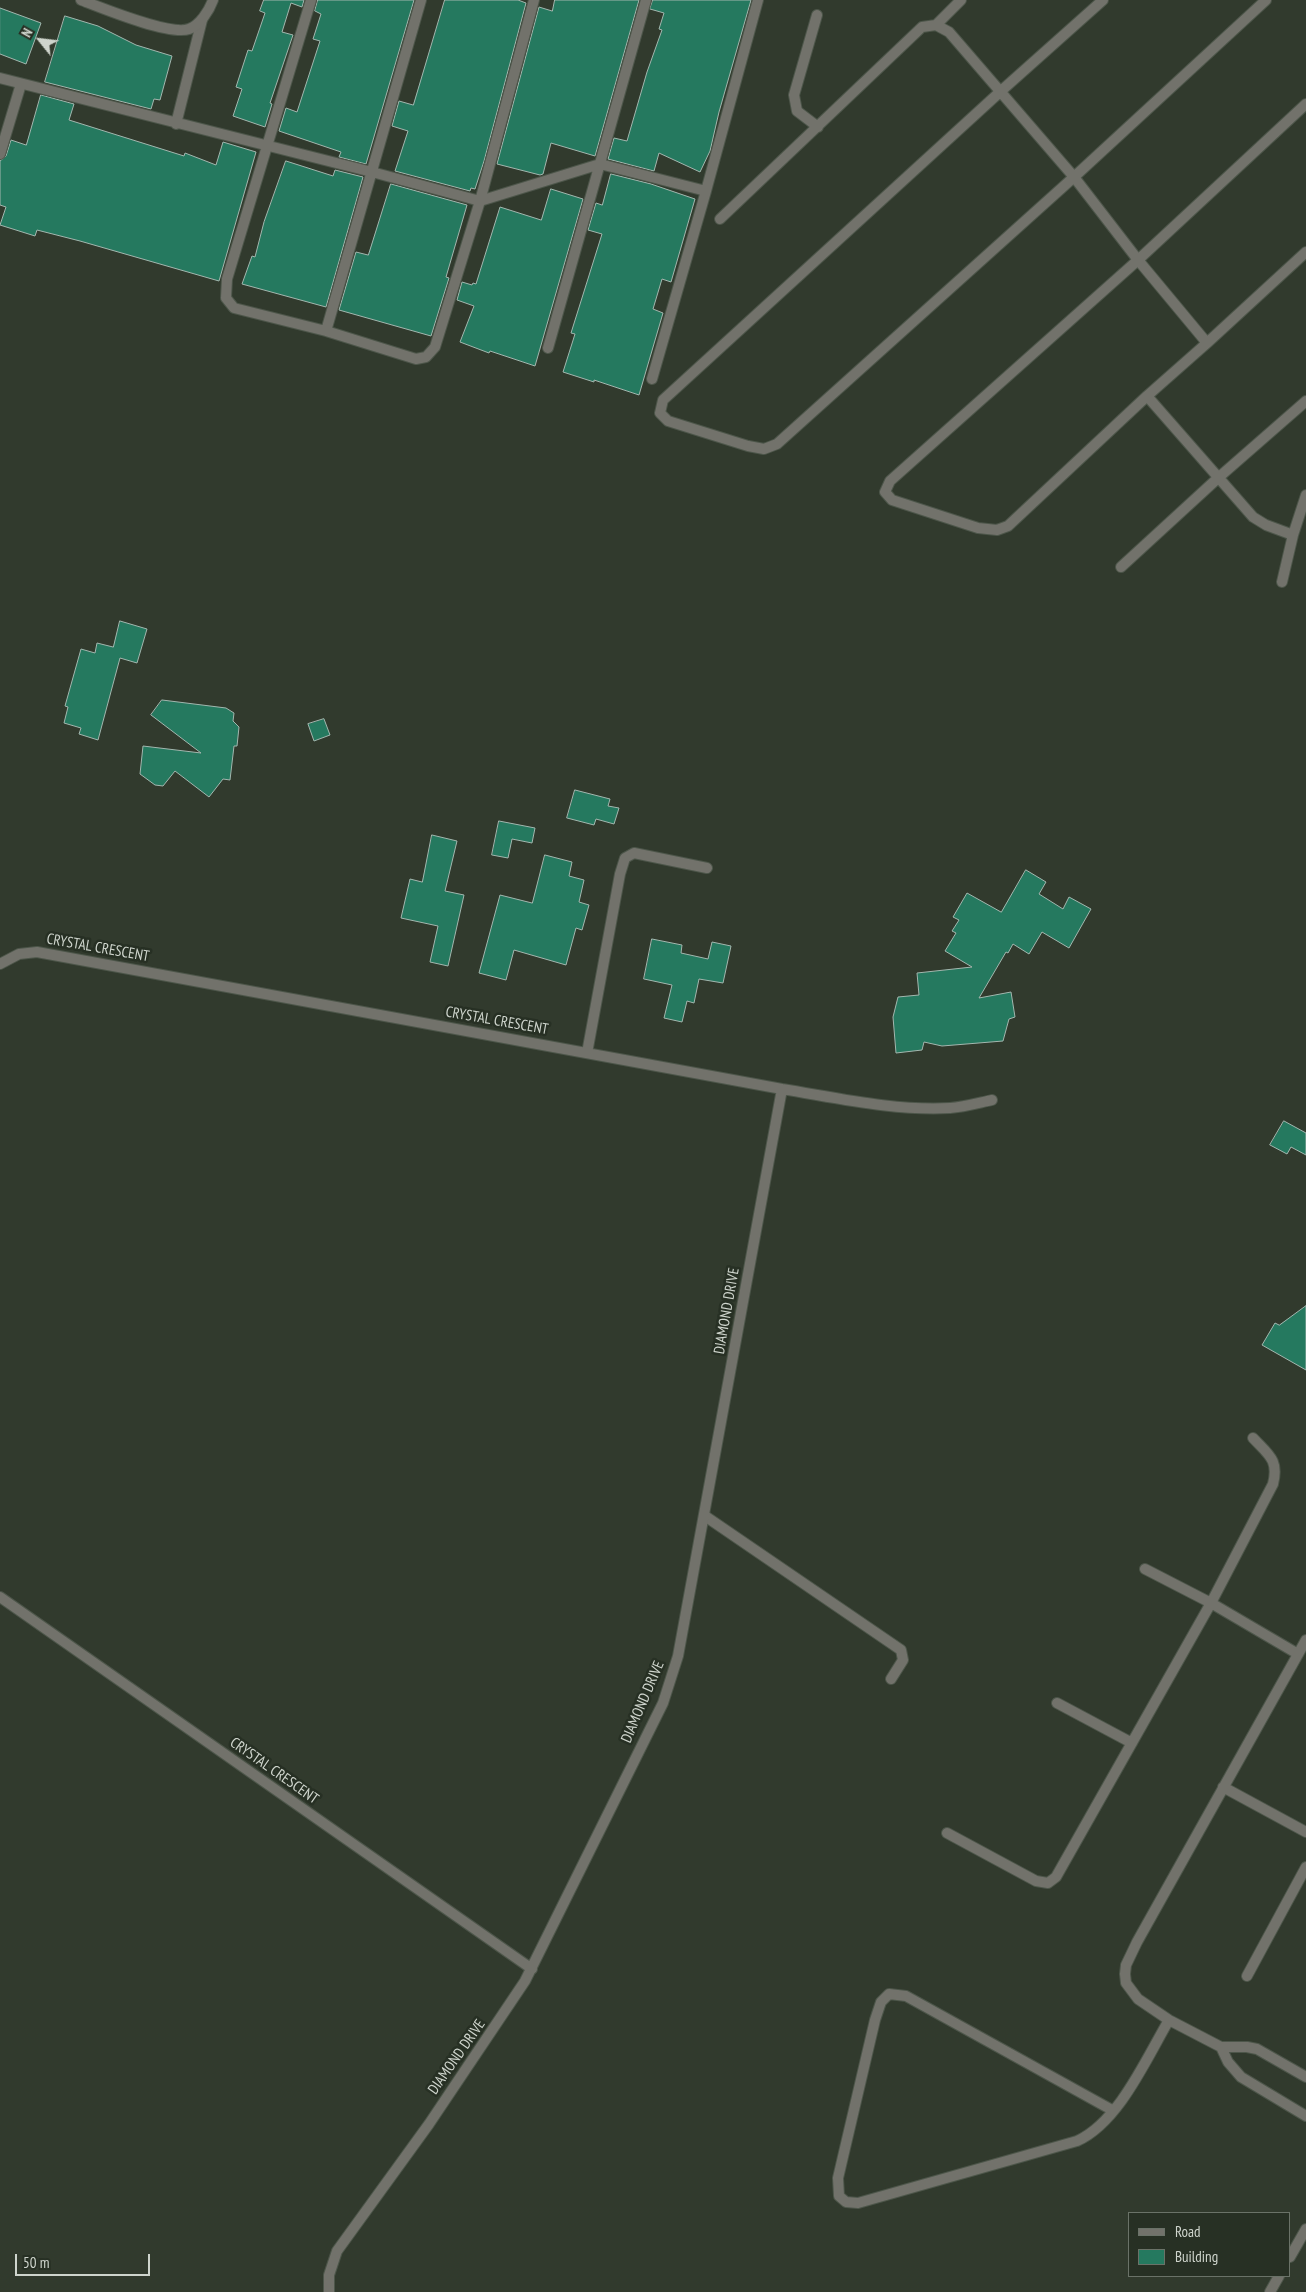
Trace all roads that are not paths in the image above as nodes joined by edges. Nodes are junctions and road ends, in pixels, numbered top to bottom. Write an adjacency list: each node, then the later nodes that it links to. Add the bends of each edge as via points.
1 (81, 0): 12 (street, via 179,31 189,29)
2 (212, 0): 12 (street)
3 (311, 0): 20 (street)
4 (421, 0): 23 (street)
5 (534, 0): 26 (street)
6 (646, 0): 22 (street)
7 (758, 0): 25 (street)
8 (960, 0): 13 (street)
9 (1103, 0): 16 (street)
10 (1266, 0): 24 (street)
11 (817, 15): 19 (street, via 794,95 797,111)
12 (202, 20): 18 (street)
13 (936, 25): 16 (street, via 949,32); 19 (street, via 922,27)
14 (0, 78): 15 (street)
15 (21, 84): 18 (street); 21 (street)
16 (1000, 91): 24 (street); 24 (street, via 679,384 663,400 660,413 668,421 748,446 764,449 777,444)
17 (1306, 104): 29 (street)
18 (176, 124): 20 (street)
19 (818, 127): 27 (street)
20 (268, 146): 23 (street); 30 (street, via 228,279 226,298 229,304 241,310)
21 (0, 154)
22 (600, 164): 25 (street); 26 (street); 32 (street)
23 (372, 172): 26 (street); 30 (street)
24 (1074, 177): 29 (street)
25 (706, 191): 33 (street)
26 (480, 202): 30 (street, via 439,339 431,353 416,359)
27 (720, 219)
28 (1306, 252): 31 (street)
29 (1138, 260): 31 (street); 34 (street, via 890,481 885,492 892,500 978,528 997,530 1008,526)
30 (326, 331)
31 (1207, 343): 34 (street)
32 (548, 348)
33 (652, 379)
34 (1146, 396): 36 (street)
35 (1306, 401): 36 (street)
36 (1218, 478): 38 (street, via 1253,517); 39 (street)
37 (1306, 495): 38 (street)
38 (1293, 535): 40 (street)
39 (1121, 567)
40 (1282, 582)
41 (707, 868): 43 (street, via 647,854 634,853 624,858)
42 (0, 964): 43 (street, CRYSTAL CRESCENT, via 19,954 37,952)
43 (587, 1053): 44 (street, CRYSTAL CRESCENT)
44 (782, 1090): 45 (street, CRYSTAL CRESCENT, via 883,1106 921,1108 952,1108); 47 (street, DIAMOND DRIVE)
45 (992, 1100)
46 (1253, 1438): 50 (street, via 1273,1459 1276,1471 1273,1484)
47 (705, 1516): 53 (street, via 901,1650 903,1660); 60 (street, DIAMOND DRIVE, via 676,1666 669,1687)
48 (1145, 1569): 50 (street)
49 (0, 1597): 60 (street, CRYSTAL CRESCENT)
50 (1211, 1603): 52 (street); 55 (street)
51 (1306, 1640): 52 (street)
52 (1298, 1654): 56 (street)
53 (891, 1678)
54 (1057, 1703): 55 (street)
55 (1132, 1743): 58 (street, via 1051,1881 1036,1881)
56 (1224, 1787): 57 (street); 62 (street, via 1126,1965 1126,1983 1131,1992)
57 (1306, 1832)
58 (947, 1833)
59 (1306, 1867): 61 (street)
60 (532, 1968): 70 (street, DIAMOND DRIVE, via 474,2058 337,2251 329,2275)
61 (1247, 1976)
62 (1169, 2020): 63 (street); 65 (street, via 1133,2082)
63 (1221, 2047): 64 (street, via 1256,2049); 66 (street, via 1241,2077)
64 (1306, 2077)
65 (1112, 2110): 65 (street, via 1098,2128 1077,2141 858,2204 846,2202 839,2196 838,2178 875,2020 881,2002 889,1994 906,1996)
66 (1306, 2116)
67 (1306, 2229): 68 (street)
68 (1291, 2255)
69 (1278, 2277): 71 (street)
70 (329, 2292)
71 (1270, 2292)

